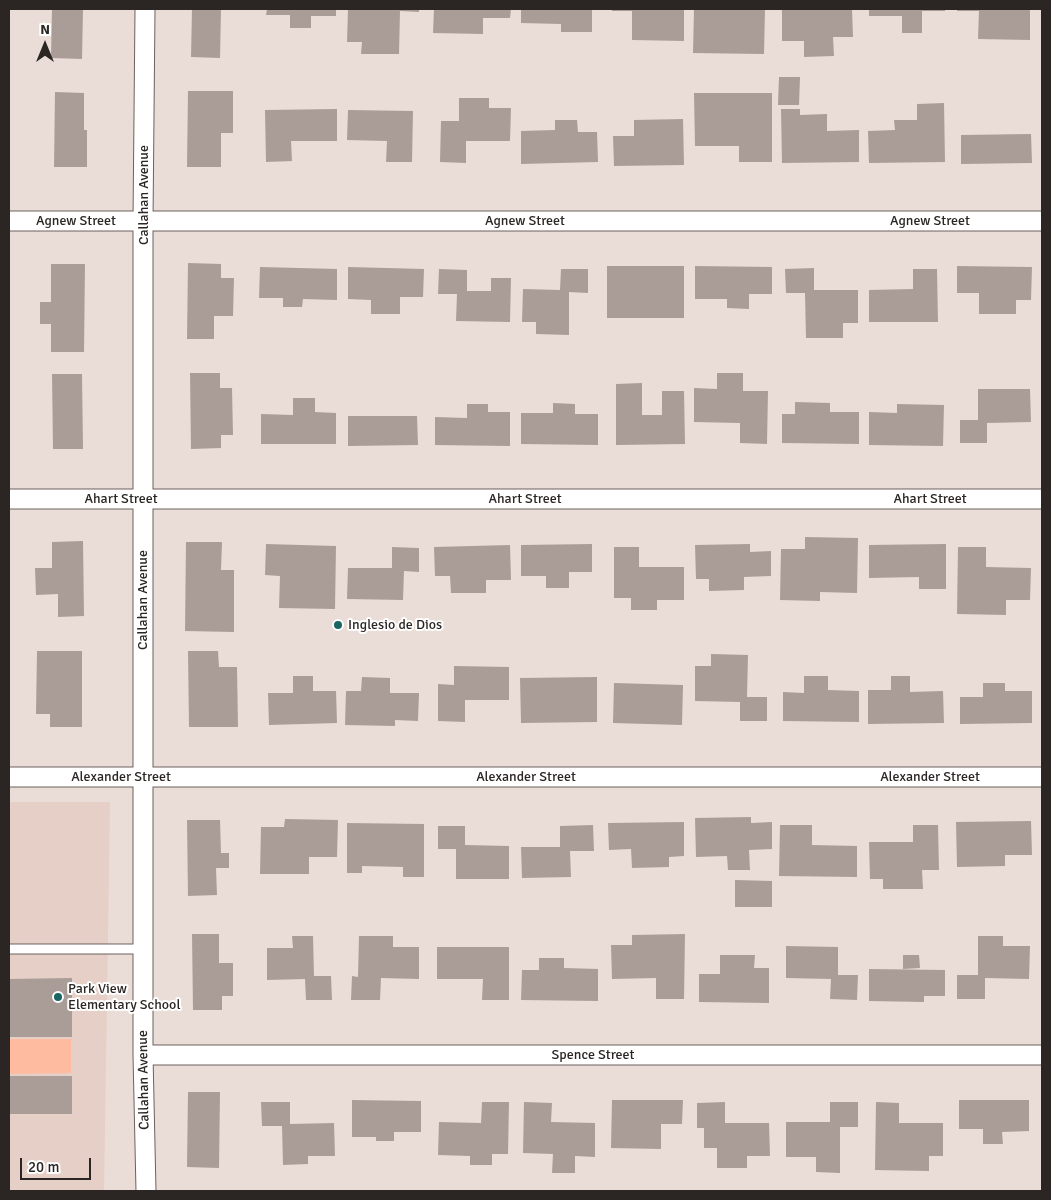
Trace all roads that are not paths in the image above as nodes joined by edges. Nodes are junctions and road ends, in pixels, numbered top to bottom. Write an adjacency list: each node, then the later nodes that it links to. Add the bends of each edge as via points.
1 (145, 9): 3 (street, Callahan Avenue)
2 (9, 221): 3 (street, Agnew Street)
3 (144, 221): 4 (street, Agnew Street); 6 (street, Callahan Avenue)
4 (1042, 221)
5 (9, 499): 6 (street, Ahart Street)
6 (144, 499): 7 (street, Ahart Street); 9 (street, Callahan Avenue)
7 (1042, 499)
8 (9, 777): 9 (street, Alexander Street)
9 (144, 777): 10 (street, Alexander Street); 12 (street, Callahan Avenue)
10 (1042, 777)
11 (9, 948): 12 (lane)
12 (144, 949): 13 (street, Callahan Avenue)
13 (144, 1055): 14 (street, Spence Street); 15 (street, Callahan Avenue)
14 (1042, 1055)
15 (146, 1191)

